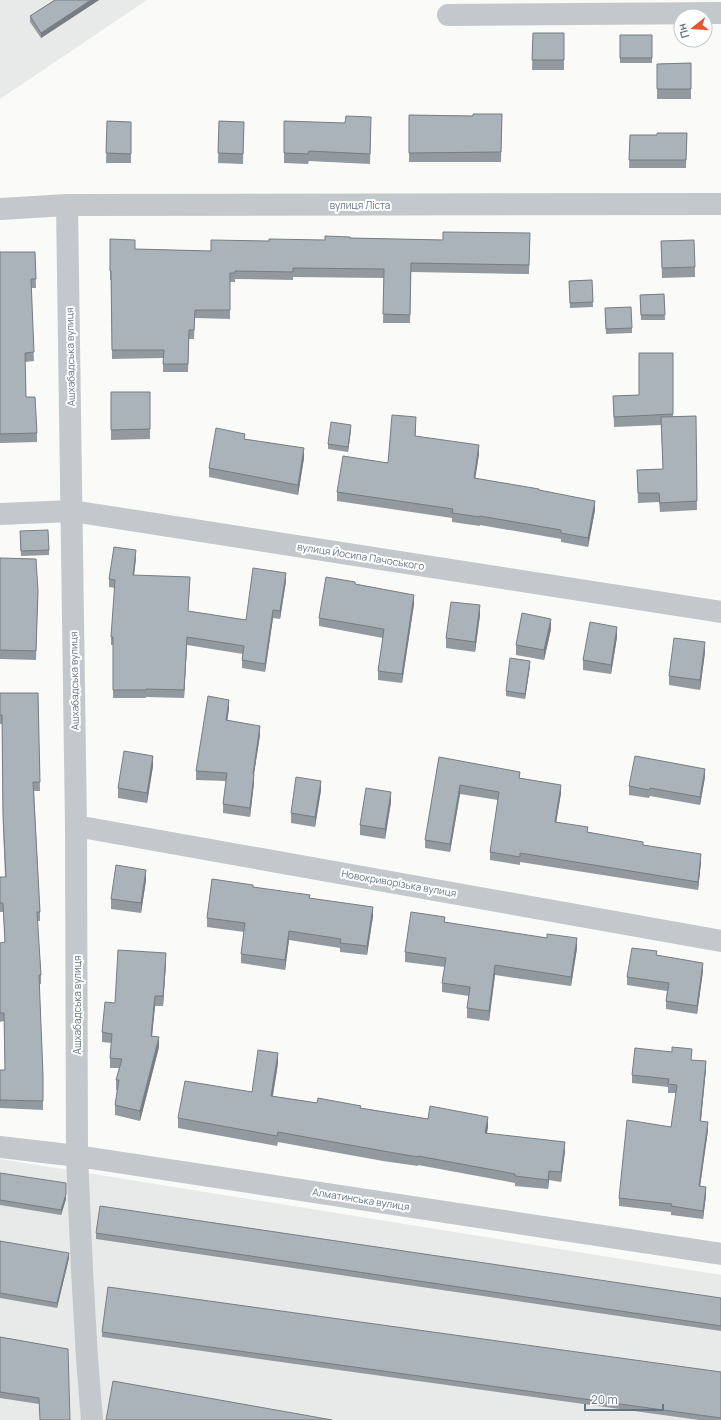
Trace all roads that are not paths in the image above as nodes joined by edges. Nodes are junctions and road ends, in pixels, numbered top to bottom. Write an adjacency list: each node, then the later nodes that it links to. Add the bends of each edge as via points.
1 (721, 13): 2 (street)
2 (448, 15)
3 (721, 204): 4 (street, вулиця Ліста)
4 (67, 205): 5 (street, вулиця Ліста); 6 (street, Ашхабадська вулиця)
5 (0, 209)
6 (72, 511): 7 (street, вулиця Йосипа Пачоського); 8 (street, вулиця Йосипа Пачоського); 9 (street, Ашхабадська вулиця)
7 (0, 514)
8 (721, 612)
9 (76, 826): 10 (street, Новокриворізька вулиця); 12 (street, Ашхабадська вулиця)
10 (721, 940)
11 (0, 1147): 12 (street, Алматинська вулиця)
12 (77, 1156): 13 (street, Алматинська вулиця); 14 (street, Ашхабадська вулиця)
13 (721, 1254)
14 (92, 1420)

